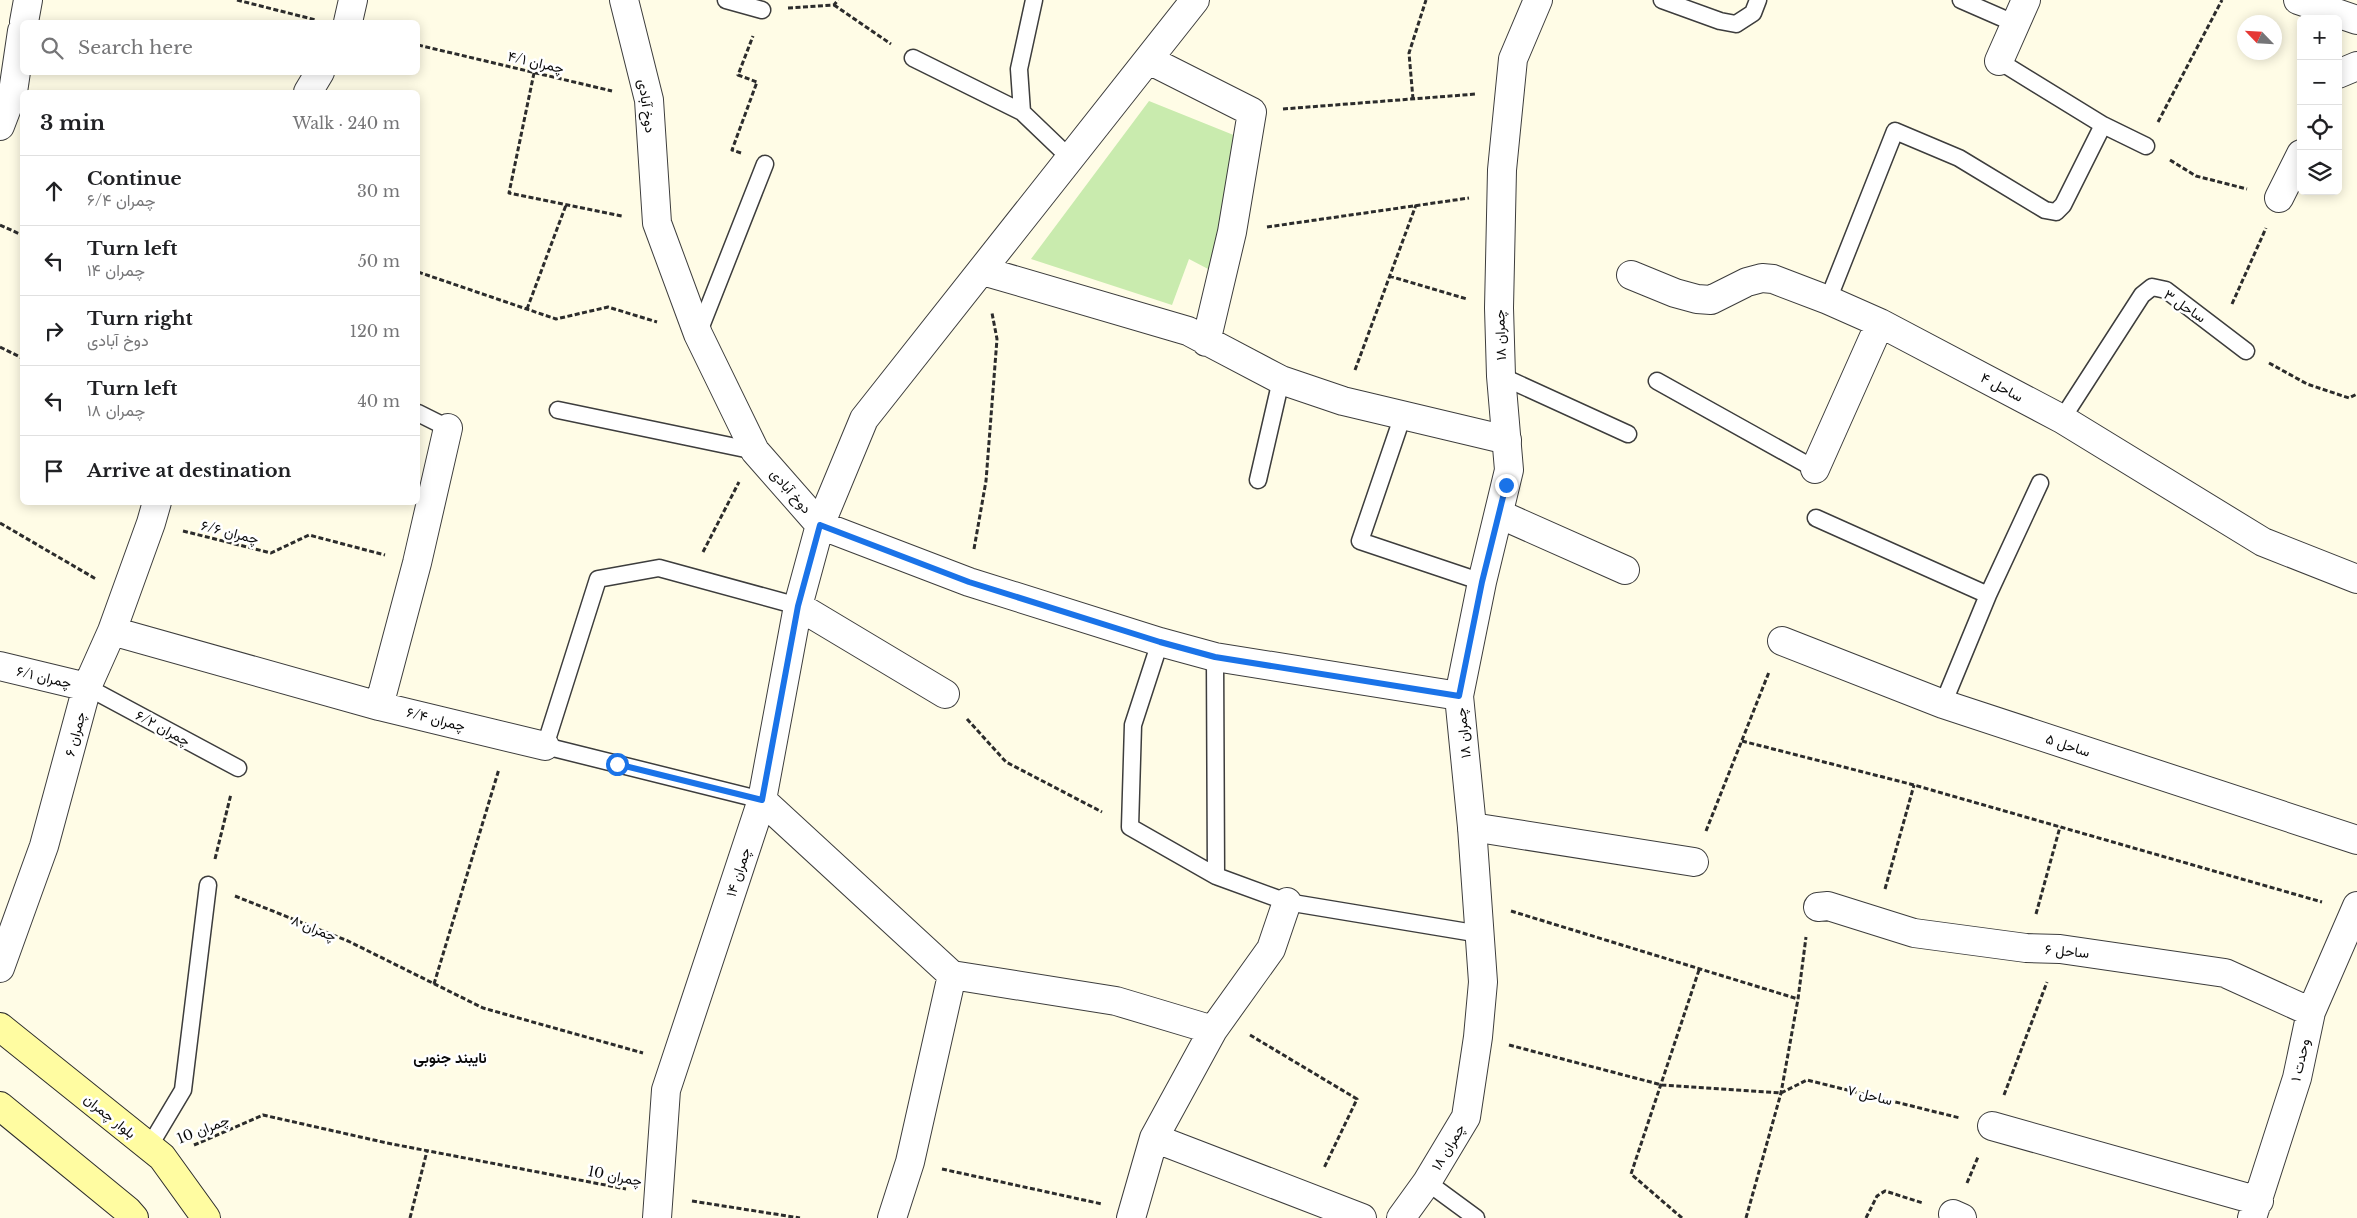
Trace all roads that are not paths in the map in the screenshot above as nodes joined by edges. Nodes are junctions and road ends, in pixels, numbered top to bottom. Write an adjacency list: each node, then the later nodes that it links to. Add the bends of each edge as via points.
1 (28, 0): 14 (street)
2 (353, 0): 15 (street)
3 (624, 0): 37 (street, دوخ آبادی, via 649,100 657,223)
4 (726, 0): 12 (lane)
5 (1034, 0): 25 (lane, via 1019,69)
6 (1195, 0): 19 (street, چمران ۱۴)
7 (1538, 0): 40 (street, چمران ۱۸, via 1512,59 1502,193)
8 (1662, 0): 9 (lane, via 1736,24 1753,13)
9 (1758, 0)
10 (1961, 0): 13 (lane)
11 (2298, 0): 16 (street)
12 (762, 10)
13 (2021, 12): 20 (street)
14 (24, 20)
15 (348, 20)
16 (2357, 20)
17 (20, 45): 27 (street, via 13,92)
18 (913, 58): 25 (lane)
19 (1148, 60): 29 (street, چمران ۱۴); 38 (street, via 1252,112 1232,232)
20 (1999, 61): 26 (lane)
21 (2357, 66): 22 (street)
22 (2342, 72)
23 (318, 75): 24 (street)
24 (309, 90)
25 (1022, 112): 29 (lane)
26 (2103, 124): 28 (lane); 35 (lane, via 2056,212 2045,210 1959,158 1895,131)
27 (0, 126)
28 (2146, 146)
29 (1071, 159): 33 (street, چمران ۱۴)
30 (2297, 162): 32 (street)
31 (765, 164): 37 (lane)
32 (2280, 198)
33 (983, 271): 38 (street, via 1188,331); 57 (street, چمران ۱۴, via 864,419)
34 (1631, 274): 35 (street, ساحل ۴, via 1675,294 1697,299 1711,300 1762,278 1774,279)
35 (1828, 300): 36 (street, ساحل ۴)
36 (1880, 322): 46 (street, ساحل ۴); 51 (street)
37 (698, 334): 50 (street, دوخ آبادی)
38 (1206, 342): 41 (street)
39 (2246, 351): 46 (lane, ساحل ۳, via 2166,290 2152,287 2142,295)
40 (1501, 376): 48 (lane); 49 (street, چمران ۱۸)
41 (1281, 380): 45 (street, via 1343,402); 52 (lane)
42 (1657, 381): 51 (lane)
43 (558, 410): 50 (lane)
44 (420, 414): 47 (lane)
45 (1403, 415): 49 (street); 60 (lane, via 1360,541)
46 (2062, 419): 59 (street, ساحل ۴, via 2263,542)
47 (448, 428): 72 (street)
48 (1628, 434)
49 (1507, 440): 55 (street, چمران ۱۸, via 1509,470)
50 (755, 451): 57 (street, دوخ آبادی)
51 (1815, 469)
52 (1258, 480)
53 (2040, 483): 61 (lane)
54 (154, 513): 63 (street, چمران ۶)
55 (1499, 514): 58 (street); 60 (street, چمران ۱۸)
56 (1816, 518): 61 (lane)
57 (820, 525): 62 (street, چمران ۱۴); 65 (street, دوخ آبادی, via 969,582)
58 (1626, 570)
59 (2357, 579)
60 (1482, 582): 70 (street, چمران ۱۸)
61 (1988, 595): 71 (lane)
62 (798, 606): 69 (street); 73 (lane, via 659,568 598,579); 75 (street, چمران ۱۴)
63 (112, 631): 68 (street, چمران ۶); 72 (street, چمران ۶/۴)
64 (1782, 641): 71 (street, ساحل ۵)
65 (1160, 642): 66 (street, دوخ آبادی); 79 (lane, via 1133,725 1130,827)
66 (1215, 657): 70 (street, دوخ آبادی); 79 (lane)
67 (0, 666): 68 (street, چمران ۶/۱)
68 (87, 687): 74 (lane, چمران ۶/۲); 85 (street, چمران ۶, via 44,846)
69 (945, 694)
70 (1459, 696): 76 (street, چمران ۱۸)
71 (1943, 704): 77 (street, ساحل ۵)
72 (379, 706): 73 (street, چمران ۶/۴)
73 (545, 746): 75 (lane, چمران ۶/۴)
74 (238, 768)
75 (762, 800): 86 (street); 95 (street, چمران ۱۴, via 666,1090)
76 (1472, 827): 78 (street); 84 (street, چمران ۱۸)
77 (2357, 840)
78 (1694, 862)
79 (1216, 876): 81 (lane)
80 (208, 885): 93 (lane, via 183,1090)
81 (1287, 902): 84 (lane); 88 (street, via 1271,949)
82 (1818, 907): 87 (street, ساحل ۶, via 1828,906 1914,933 2026,948 2060,949 2225,973)
83 (2356, 909): 87 (street, وحدت ۱)
84 (1480, 934): 94 (street, چمران ۱۸, via 1483,982 1466,1117)
85 (1, 965)
86 (952, 975): 88 (street, via 1116,1001); 100 (street, via 910,1162)
87 (2312, 1012): 96 (street, وحدت ۱, via 2297,1078)
88 (1217, 1024): 92 (street)
89 (0, 1027): 93 (main road, بلوار چمران)
90 (0, 1106): 98 (main road)
91 (1992, 1126): 96 (street)
92 (1154, 1138): 97 (street); 101 (street)
93 (155, 1152): 99 (main road, بلوار چمران)
94 (1427, 1182): 102 (street, چمران ۱۸); 103 (lane)
95 (659, 1207)
96 (2256, 1210)
97 (1132, 1214)
98 (134, 1218)
99 (206, 1218)
100 (892, 1218)
101 (1362, 1218)
102 (1401, 1218)
103 (1476, 1218)

